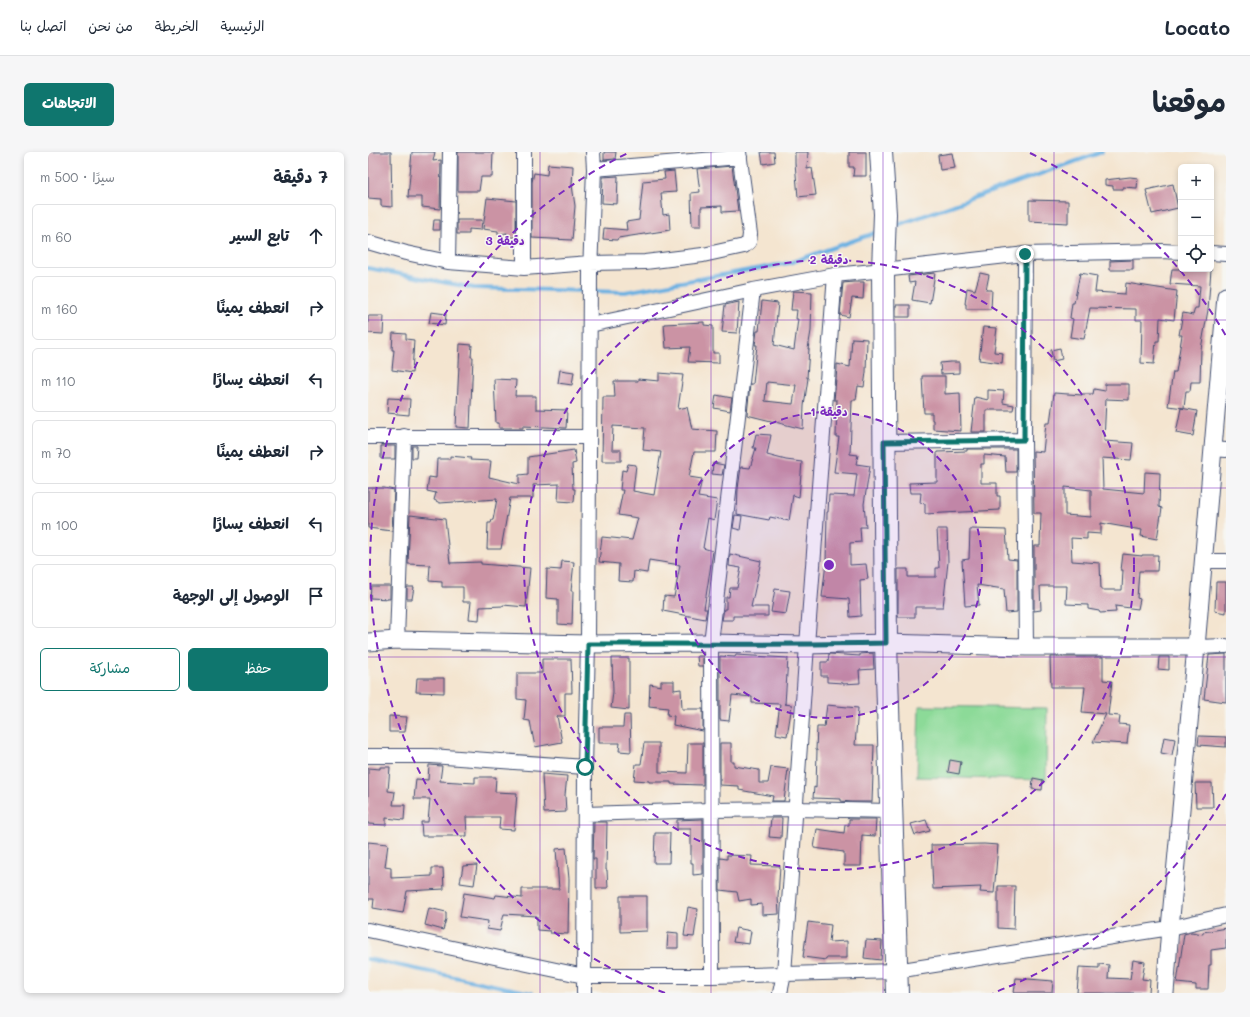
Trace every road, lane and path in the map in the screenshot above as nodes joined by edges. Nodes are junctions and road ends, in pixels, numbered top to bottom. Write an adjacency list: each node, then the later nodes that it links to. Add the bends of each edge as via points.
1 (450, 152): 12 (street)
2 (524, 152): 13 (street)
3 (592, 152): 6 (street)
4 (881, 152): 15 (main road, via 885,214)
5 (740, 155): 6 (street); 14 (street, via 750,234 749,242 744,246)
6 (594, 169): 14 (street)
7 (368, 242): 12 (street)
8 (1178, 252): 10 (street)
9 (1214, 253): 11 (street)
10 (1025, 254): 15 (street); 24 (street)
11 (1226, 254)
12 (448, 262): 13 (street)
13 (524, 268): 14 (street)
14 (590, 268): 19 (street)
15 (883, 270): 16 (street); 25 (main road)
16 (835, 274): 17 (street); 34 (street)
17 (753, 290): 19 (street); 31 (street)
18 (1226, 296): 20 (street)
19 (590, 319): 23 (street)
20 (1224, 332): 26 (street)
21 (404, 436): 22 (street); 23 (street); 29 (street)
22 (368, 437)
23 (588, 437): 33 (street)
24 (1024, 440): 25 (street); 36 (street)
25 (884, 442): 32 (main road)
26 (1220, 450): 27 (street)
27 (1204, 561): 28 (street); 37 (street)
28 (1226, 561)
29 (397, 640): 30 (street); 33 (street)
30 (368, 642)
31 (711, 643): 33 (street); 34 (street); 41 (street)
32 (886, 643): 34 (street); 36 (street); 42 (main road)
33 (588, 644): 39 (street)
34 (807, 645): 40 (street)
35 (1226, 646): 37 (street)
36 (1026, 647): 37 (street)
37 (1196, 647): 45 (street)
38 (368, 756): 39 (street, via 431,756)
39 (585, 767): 43 (street)
40 (796, 809): 41 (street); 42 (street); 48 (street)
41 (711, 810): 43 (street); 50 (street)
42 (891, 811): 47 (main road)
43 (585, 814): 49 (street)
44 (1226, 915): 45 (street)
45 (1170, 928): 47 (street); 54 (street)
46 (368, 930): 49 (street)
47 (896, 971): 48 (street); 53 (main road)
48 (784, 974): 50 (street); 52 (street)
49 (584, 976): 50 (street); 51 (street)
50 (712, 976)
51 (584, 993)
52 (780, 993)
53 (897, 993)
54 (1165, 993)

